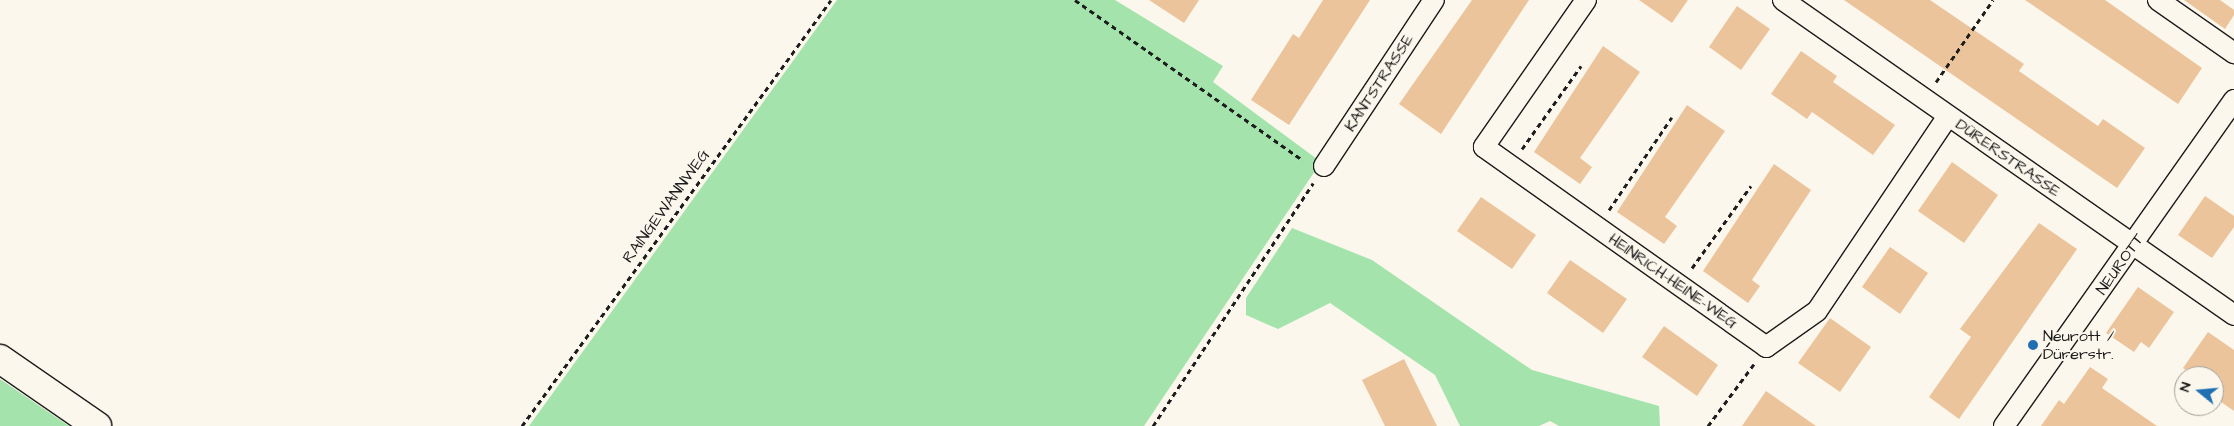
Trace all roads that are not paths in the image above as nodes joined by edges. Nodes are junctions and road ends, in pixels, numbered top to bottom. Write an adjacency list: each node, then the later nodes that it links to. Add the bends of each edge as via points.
1 (1434, 0): 8 (street, KANTSTRASSE)
2 (1586, 0): 7 (street, HEINRICH-HEINE-WEG, via 1484,147 1766,347 1817,310)
3 (1783, 0): 7 (street, DÜRERSTRASSE)
4 (2158, 0): 5 (street)
5 (2234, 53)
6 (2234, 100): 9 (street, NEUROTT)
7 (1948, 116): 9 (street, DÜRERSTRASSE)
8 (1322, 169)
9 (2134, 245): 10 (street, DÜRERSTRASSE); 13 (street, NEUROTT)
10 (2234, 315)
11 (0, 360): 12 (street)
12 (97, 426)
13 (2004, 426)

